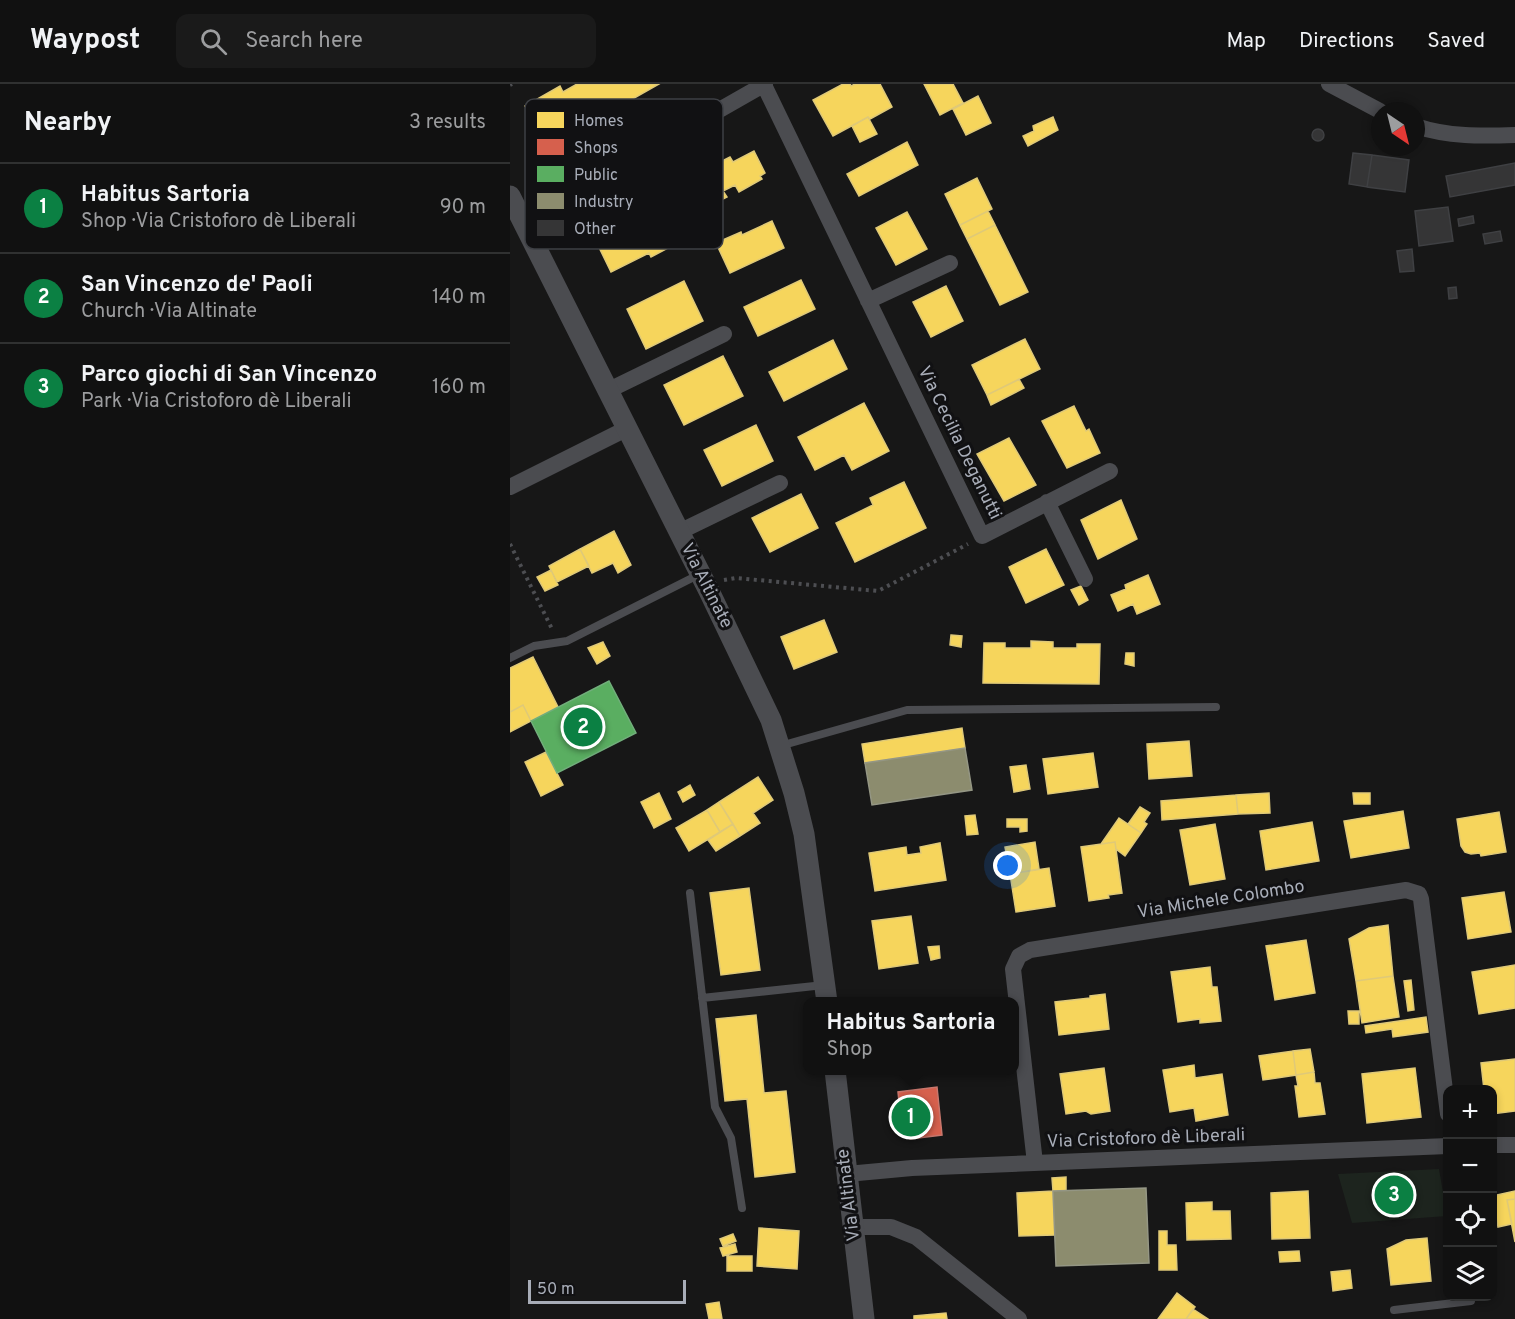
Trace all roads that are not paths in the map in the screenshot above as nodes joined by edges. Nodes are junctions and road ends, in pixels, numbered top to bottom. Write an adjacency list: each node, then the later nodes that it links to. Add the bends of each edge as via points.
1 (1329, 84): 3 (street)
2 (765, 85): 4 (street); 12 (street, Via Cecilia Deganutti)
3 (1371, 106)
4 (723, 109)
5 (1425, 129): 6 (street, via 1441,133)
6 (1515, 135)
7 (510, 196): 8 (street, Via Altinate)
8 (523, 222): 9 (street, Via Altinate)
9 (525, 226)
10 (536, 249): 14 (street, Via Altinate)
11 (950, 263): 12 (street)
12 (868, 302): 19 (street, Via Cecilia Deganutti, via 982,536)
13 (724, 334): 14 (street)
14 (607, 391): 15 (street, Via Altinate)
15 (626, 429): 18 (street); 20 (street, Via Altinate)
16 (1110, 471): 19 (street, Via Cecilia Deganutti)
17 (780, 483): 20 (street)
18 (510, 487)
19 (1047, 502): 22 (street)
20 (679, 532): 21 (street, Via Altinate)
21 (700, 574): 23 (lane, via 567,641 534,646); 25 (street, Via Altinate, via 757,689)
22 (1085, 579)
23 (510, 658)
24 (1216, 707): 25 (lane, via 907,710)
25 (780, 746): 27 (street, Via Altinate, via 804,834)
26 (690, 893): 29 (lane)
27 (826, 993): 29 (lane)
28 (1016, 997): 32 (street, Via Michele Colombo, via 1013,969 1018,957 1030,951 1406,890 1419,894 1421,899)
29 (702, 998): 38 (lane, via 715,1107 730,1138)
30 (1019, 1022): 36 (street, Via Michele Colombo)
31 (835, 1075): 37 (street, Via Altinate)
32 (1444, 1085)
33 (1497, 1145): 34 (street)
34 (1515, 1145)
35 (1443, 1146): 36 (street, Via Cristoforo dè Liberali)
36 (1035, 1163): 37 (street, Via Cristoforo dè Liberali)
37 (847, 1174): 39 (street, Via Altinate)
38 (742, 1208)
39 (853, 1227): 42 (street, Via Altinate); 43 (street, via 891,1227 916,1237)
40 (1471, 1301): 41 (lane)
41 (1394, 1310)
42 (864, 1319)
43 (1019, 1319)

